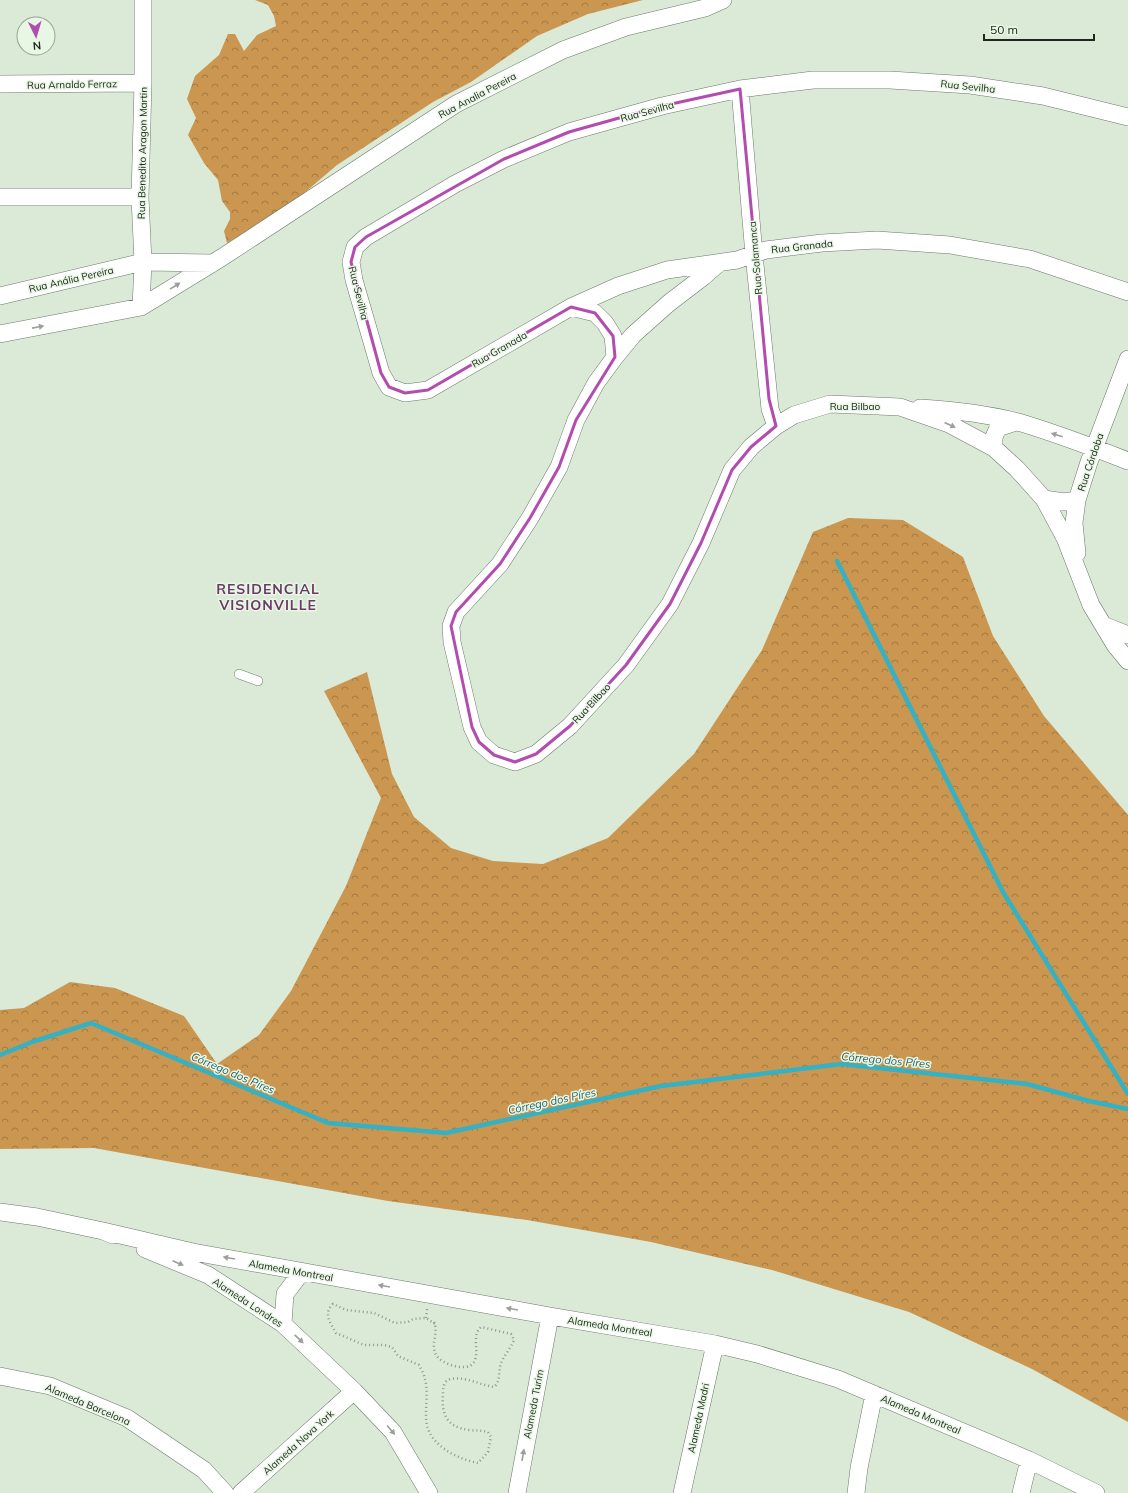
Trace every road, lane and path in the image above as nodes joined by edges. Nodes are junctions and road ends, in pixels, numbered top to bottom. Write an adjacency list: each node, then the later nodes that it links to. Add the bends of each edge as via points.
1 (143, 0): 3 (street, Rua Benedito Aragon Martin)
2 (722, 0): 11 (street, Rua Analia Pereira, via 705,8 626,27 563,50 456,104)
3 (143, 83): 4 (street, Rua Arnaldo Ferraz); 8 (street, Rua Benedito Aragon Martin)
4 (0, 84)
5 (740, 89): 6 (street, Rua Sevilha, via 813,80 890,80 970,85 1042,96); 9 (street, Rua Salamanca); 20 (street, Rua Sevilha, via 662,106 569,132 504,159 454,184 366,236 355,248 351,262 354,280 381,373 389,386)
6 (1128, 118)
7 (0, 197): 8 (street)
8 (140, 197): 10 (street, Rua Benedito Aragon Martin)
9 (754, 255): 12 (street, Rua Granada); 13 (street, Rua Granada, via 766,250 822,243 877,240 950,245 1030,259); 23 (street, Rua Salamanca, via 770,409)
10 (143, 262): 11 (street); 14 (street, Rua Anália Pereira); 15 (street, Rua Benedito Aragon Martin)
11 (213, 263): 15 (street, Rua Analia Pereira, one-way to 11)
12 (718, 263): 16 (street, Rua Granada, via 667,270 618,286); 18 (street, Rua Bilbao, via 633,335)
13 (1128, 292)
14 (0, 296)
15 (141, 307): 17 (street, one-way to 15)
16 (571, 307): 18 (street, via 595,313 605,323 613,336); 20 (street, Rua Granada, via 428,390)
17 (0, 334)
18 (615, 357): 23 (street, Rua Bilbao, via 596,383 576,420 559,467 530,518 500,564 456,612 451,626 452,642 472,727 479,742 494,755 515,762 536,754 570,726 626,665 670,604 701,543 732,470 752,447)
19 (1128, 359): 25 (street, Rua Córdoba)
20 (405, 393)
21 (900, 407): 22 (street, via 955,411); 23 (street, Rua Bilbao, via 830,404 794,415); 24 (street, Rua Bilbao, one-way to 24, via 949,424)
22 (1016, 422): 24 (street, via 998,428 994,437); 25 (street, one-way to 22)
23 (776, 426)
24 (994, 448): 27 (street, Rua Bilbao)
25 (1094, 448): 26 (street); 28 (street, Rua Córdoba)
26 (1128, 460)
27 (1044, 499): 28 (street, via 1064,502); 29 (street, Rua Bilbao)
28 (1077, 500): 29 (street, Rua Córdoba, via 1074,523)
29 (1078, 569): 30 (street, via 1091,605)
30 (1102, 625): 31 (street); 32 (street)
31 (1128, 635)
32 (1128, 661)
33 (239, 674): 34 (lane)
34 (258, 681)
35 (0, 1212): 36 (street, Alameda Londres, via 37,1216)
36 (103, 1231): 37 (street, Alameda Montreal, one-way to 36, via 193,1252); 40 (street, Alameda Londres, one-way to 40, via 208,1275)
37 (305, 1272): 38 (street, Alameda Montreal, one-way to 37); 40 (street, via 285,1294)
38 (550, 1316): 41 (street, Alameda Montreal); 49 (street, Alameda Turim, one-way to 38)
39 (435, 1323): 39 (path, via 433,1347 436,1354 444,1363 457,1367 474,1363 477,1330 481,1327 511,1334 514,1340 501,1362 499,1378 494,1387 452,1378 443,1386 443,1410 449,1423 458,1428 488,1432 491,1437 488,1452 478,1463 461,1458 436,1442 428,1426 425,1378 419,1365 398,1356 392,1348 384,1345 364,1345 336,1333 327,1313 333,1304 346,1310 374,1312 395,1323 426,1318)
40 (283, 1324): 43 (street, Alameda Londres, one-way to 43)
41 (715, 1344): 44 (street, Alameda Montreal, via 838,1379); 50 (street, Alameda Madri)
42 (0, 1376): 46 (street, Alameda Barcelona, via 50,1386 128,1418 204,1470)
43 (354, 1391): 47 (street, Alameda Nova York); 48 (street, Alameda Londres, one-way to 48, via 394,1432)
44 (874, 1394): 45 (street, Alameda Montreal); 51 (street)
45 (1029, 1460): 52 (street); 53 (street, Alameda Montreal)
46 (225, 1493)
47 (241, 1493)
48 (429, 1493)
49 (517, 1493)
50 (682, 1493)
51 (856, 1493)
52 (1021, 1493)
53 (1096, 1493)

